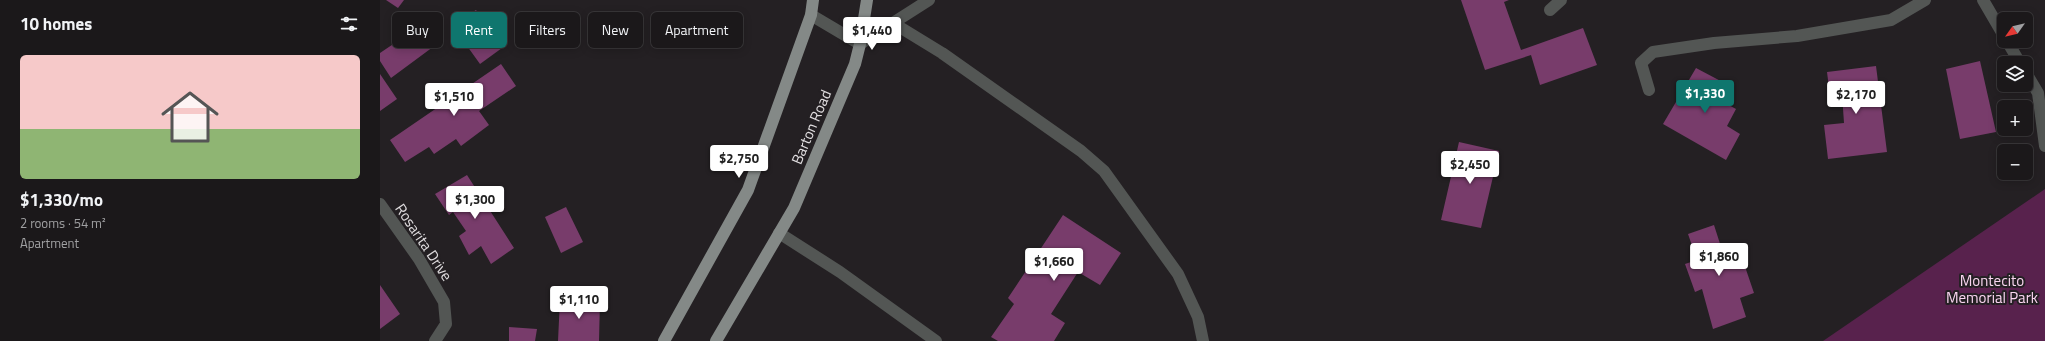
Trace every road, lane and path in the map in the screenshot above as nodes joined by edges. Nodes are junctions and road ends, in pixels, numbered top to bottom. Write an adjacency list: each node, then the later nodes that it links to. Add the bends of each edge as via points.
1 (813, 0): 8 (main road)
2 (867, 0): 11 (main road, Barton Road)
3 (929, 0): 9 (street)
4 (1561, 0): 7 (street)
5 (1925, 0): 13 (street, via 1891,20 1796,36 1714,43 1653,52 1641,63)
6 (1983, 0): 10 (street)
7 (1550, 10)
8 (811, 15): 11 (street); 19 (main road, via 748,190)
9 (894, 23): 11 (street); 22 (street, via 942,53 1081,151 1104,171 1178,274 1198,317)
10 (1997, 24)
11 (860, 44): 17 (main road, Barton Road, via 855,64 794,208)
12 (2033, 85): 14 (street, via 2038,93)
13 (1649, 90)
14 (2045, 146)
15 (380, 204): 16 (street, Rosarita Drive)
16 (385, 222): 18 (street, Rosarita Drive, via 420,259 444,302 446,324)
17 (780, 233): 20 (main road, Barton Road); 21 (street, via 840,272)
18 (434, 341)
19 (664, 341)
20 (716, 341)
21 (936, 341)
22 (1202, 341)

